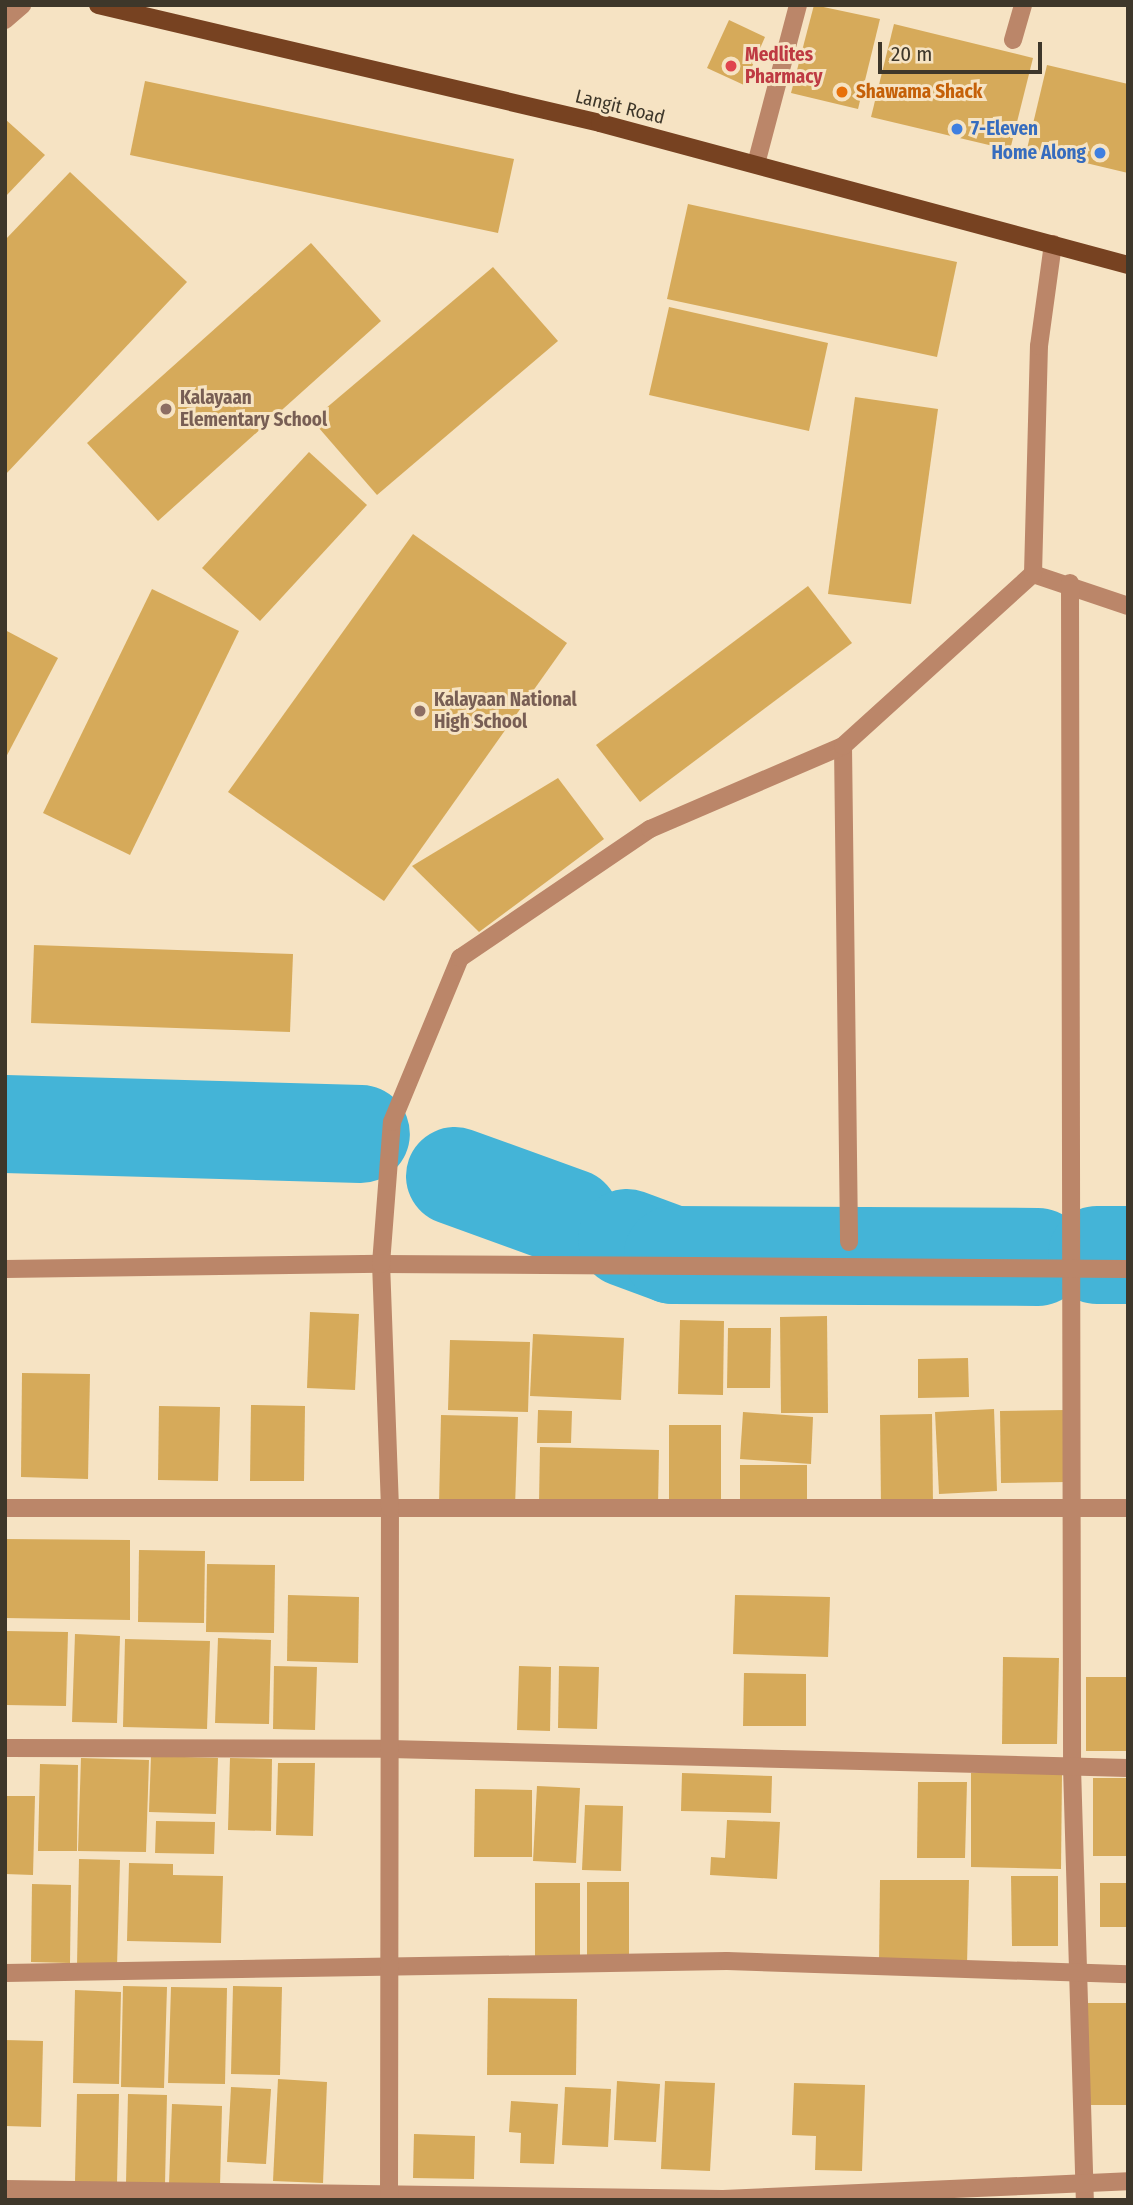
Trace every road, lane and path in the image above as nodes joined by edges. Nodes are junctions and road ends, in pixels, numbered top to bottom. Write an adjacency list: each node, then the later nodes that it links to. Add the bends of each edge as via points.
1 (22, 5): 5 (street)
2 (98, 5): 7 (main road, Langit Road)
3 (798, 5): 7 (street)
4 (1023, 5): 6 (street)
5 (5, 20)
6 (1013, 40)
7 (756, 164): 8 (main road, Langit Road)
8 (1053, 244): 9 (main road, Langit Road); 10 (street, via 1039,346)
9 (1128, 265)
10 (1033, 574): 11 (street); 13 (street)
11 (1070, 583): 12 (street); 17 (street)
12 (1128, 606)
13 (844, 746): 14 (street); 15 (street, via 650,829 460,958 392,1122)
14 (849, 1242)
15 (381, 1264): 16 (street); 17 (street); 20 (street)
16 (5, 1269)
17 (1074, 1269): 18 (street); 21 (street)
18 (1128, 1269)
19 (5, 1508): 20 (street)
20 (390, 1508): 21 (street); 24 (street)
21 (1070, 1508): 22 (street); 25 (street)
22 (1128, 1508)
23 (5, 1748): 24 (street)
24 (390, 1749): 25 (street); 27 (street)
25 (1072, 1767): 26 (street); 29 (street)
26 (1128, 1768)
27 (389, 1970): 28 (street); 29 (street, via 727,1961); 34 (street)
28 (5, 1973)
29 (1076, 1974): 30 (street); 33 (street)
30 (1128, 1974)
31 (1128, 2181): 33 (street)
32 (5, 2189): 34 (street)
33 (1085, 2191): 34 (street, via 723,2199)
34 (389, 2198)

